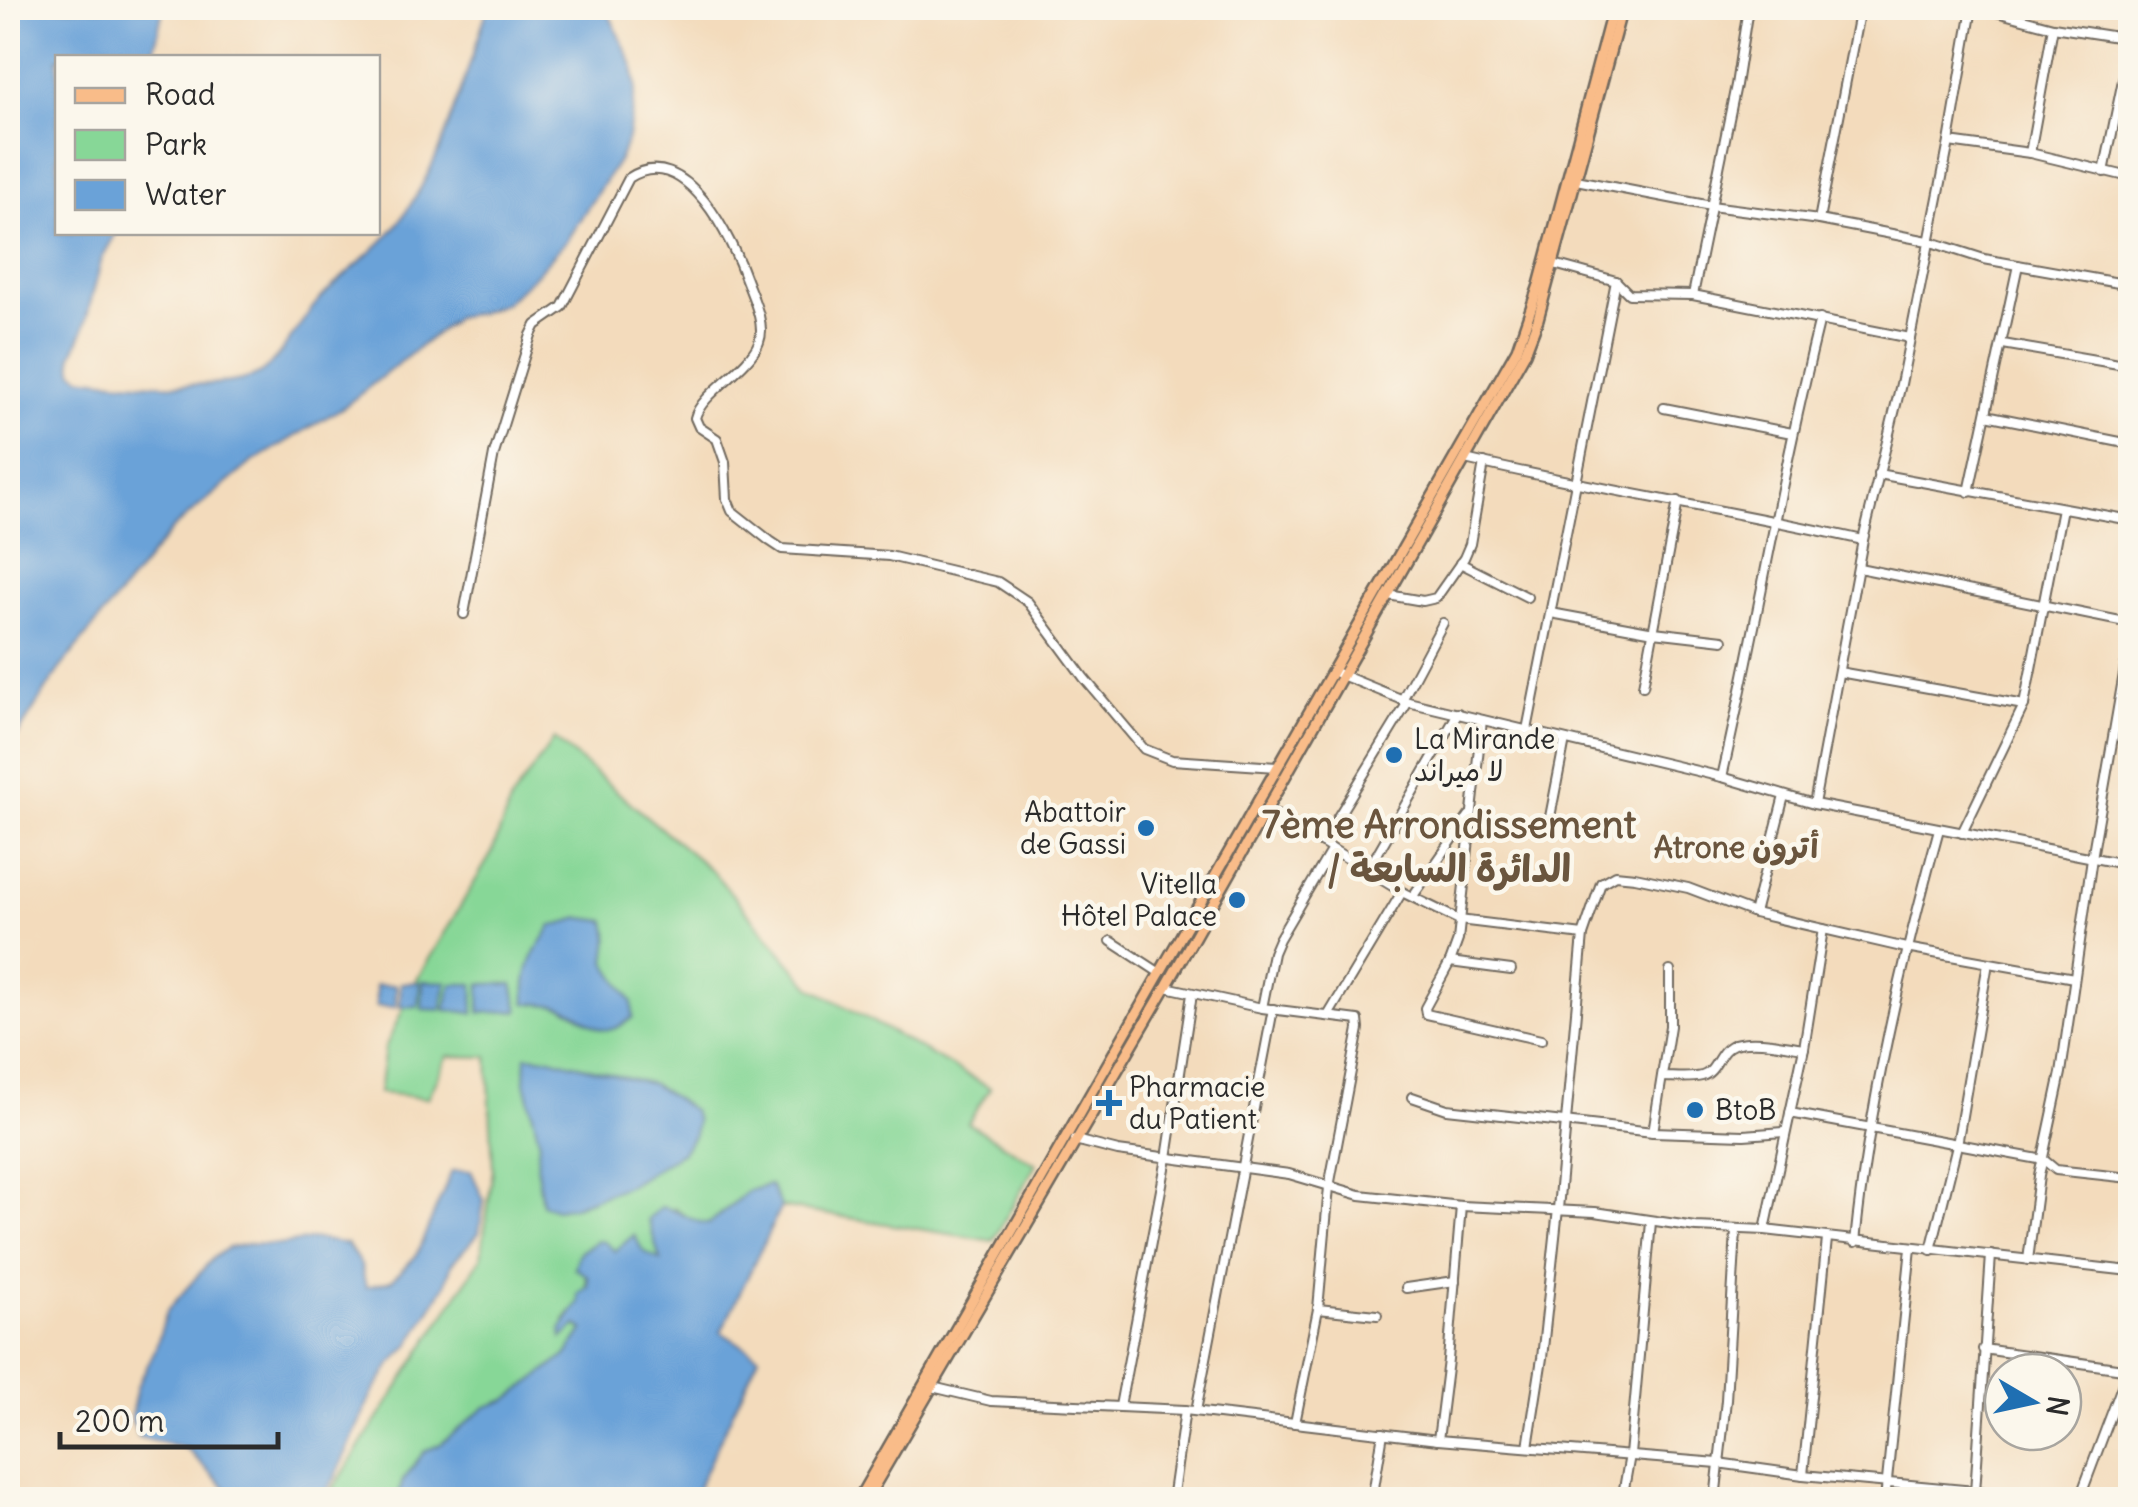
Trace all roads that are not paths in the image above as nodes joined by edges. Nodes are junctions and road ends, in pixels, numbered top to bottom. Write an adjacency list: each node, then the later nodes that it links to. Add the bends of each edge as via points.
1 (1613, 8): 12 (main road)
2 (1622, 8): 12 (main road)
3 (1748, 8): 18 (street)
4 (1860, 8): 19 (street)
5 (1972, 8): 13 (street)
6 (1980, 8): 7 (street)
7 (2052, 27): 8 (street); 14 (street)
8 (2130, 43): 15 (street)
9 (2130, 58): 10 (street)
10 (2119, 107): 11 (street); 15 (street)
11 (2130, 109)
12 (1587, 121): 17 (main road); 57 (main road, via 1524,334)
13 (1949, 142): 14 (street); 20 (street)
14 (2030, 153): 15 (street)
15 (2104, 172): 16 (street)
16 (2130, 177)
17 (1576, 180): 18 (street); 21 (main road)
18 (1711, 206): 19 (street); 25 (street)
19 (1819, 220): 20 (street)
20 (1928, 241): 22 (street); 27 (street)
21 (1554, 264): 23 (street); 34 (main road, via 1532,338)
22 (2018, 264): 24 (street); 28 (street)
23 (1616, 281): 25 (street, via 1629,294); 37 (street)
24 (2130, 285)
25 (1693, 295): 26 (street)
26 (1820, 319): 27 (street); 32 (street)
27 (1910, 338): 36 (street)
28 (2003, 344): 29 (street); 31 (street)
29 (2130, 366)
30 (1664, 408): 32 (street)
31 (1986, 416): 33 (street); 38 (street)
32 (1792, 433): 41 (street)
33 (2130, 444)
34 (1465, 459): 35 (street); 46 (main road)
35 (1484, 463): 37 (street); 44 (street, via 1473,532)
36 (1878, 474): 38 (street); 43 (street)
37 (1575, 484): 39 (street); 49 (street)
38 (1969, 492): 40 (street)
39 (1678, 501): 41 (street); 53 (street)
40 (2062, 508): 42 (street); 48 (street)
41 (1774, 519): 43 (street); 68 (street)
42 (2130, 520)
43 (1864, 540): 45 (street)
44 (1460, 563): 46 (street, via 1436,598); 47 (street)
45 (1859, 568): 48 (street); 56 (street)
46 (1388, 595): 57 (main road)
47 (1527, 596)
48 (2042, 604): 52 (street); 60 (street)
49 (1551, 613): 53 (street); 65 (street)
50 (464, 614): 67 (street, via 494,454 531,335 562,307 629,178 646,170 667,173 695,190 724,229 761,331 756,348 694,418 717,439 732,511 782,548 888,556 998,582 1028,602 1144,749 1172,760)
51 (1443, 623): 59 (street)
52 (2130, 623)
53 (1654, 632): 55 (street); 58 (street)
54 (2130, 639): 63 (street)
55 (1722, 640)
56 (1838, 672): 60 (street); 70 (street)
57 (1337, 674): 59 (street); 67 (main road); 71 (main road)
58 (1644, 686)
59 (1405, 701): 61 (street); 76 (street)
60 (2024, 705): 75 (street)
61 (1458, 713): 62 (street); 80 (street)
62 (1482, 720): 65 (street); 72 (street)
63 (2116, 720): 64 (street); 78 (street)
64 (2130, 722)
65 (1526, 730): 66 (street)
66 (1565, 740): 68 (street); 73 (street)
67 (1277, 767): 93 (main road)
68 (1722, 777): 69 (street)
69 (1784, 796): 70 (street); 83 (street)
70 (1814, 804): 74 (street)
71 (1267, 809): 76 (street); 95 (main road)
72 (1472, 812): 82 (street); 84 (street)
73 (1550, 817)
74 (1939, 829): 75 (street); 88 (street)
75 (1962, 833): 78 (street)
76 (1322, 844): 77 (street)
77 (1332, 850): 80 (street); 97 (street, via 1273,953)
78 (2092, 858): 79 (street); 94 (street)
79 (2130, 865)
80 (1368, 870): 81 (street)
81 (1402, 892): 82 (street); 99 (street)
82 (1413, 896): 84 (street)
83 (1754, 912): 85 (street); 86 (street, via 1688,888 1615,875 1601,883)
84 (1459, 920): 86 (street); 89 (street)
85 (1823, 929): 88 (street); 101 (street)
86 (1583, 936): 105 (street)
87 (1112, 941): 93 (street)
88 (1906, 948): 90 (street); 106 (street)
89 (1450, 962): 91 (street); 100 (street, via 1426,1014)
90 (1988, 963): 94 (street); 110 (street)
91 (1512, 970)
92 (1670, 971): 102 (street)
93 (1160, 974): 134 (main road)
94 (2074, 978): 112 (street)
95 (1166, 988): 96 (street); 109 (main road)
96 (1192, 994): 97 (street); 111 (street)
97 (1262, 1008): 98 (street)
98 (1273, 1009): 99 (street); 113 (street)
99 (1329, 1014): 115 (street, via 1352,1017 1360,1029)
100 (1541, 1040)
101 (1804, 1048): 102 (street, via 1735,1044 1702,1076); 104 (street)
102 (1662, 1077): 107 (street)
103 (1412, 1097): 105 (street, via 1447,1109)
104 (1790, 1114): 106 (street); 108 (street)
105 (1565, 1121): 107 (street); 117 (street)
106 (1872, 1127): 110 (street); 122 (street)
107 (1653, 1132): 108 (street)
108 (1784, 1132): 119 (street)
109 (1076, 1140): 111 (street); 134 (main road)
110 (1957, 1145): 112 (street); 124 (street)
111 (1167, 1158): 113 (street); 135 (street)
112 (2044, 1160): 114 (street, via 2056,1170); 126 (street)
113 (1244, 1167): 115 (street); 137 (street)
114 (2130, 1178)
115 (1330, 1187): 116 (street); 130 (street)
116 (1461, 1206): 117 (street); 128 (street)
117 (1558, 1209): 118 (street); 141 (street)
118 (1651, 1222): 120 (street); 142 (street)
119 (1765, 1230): 120 (street); 121 (street)
120 (1736, 1231): 143 (street)
121 (1827, 1239): 122 (street); 144 (street)
122 (1854, 1242): 123 (street)
123 (1911, 1248): 124 (street); 145 (street)
124 (1931, 1250): 125 (street)
125 (1991, 1255): 126 (street); 132 (street)
126 (2028, 1260): 127 (street)
127 (2130, 1271)
128 (1455, 1281): 129 (street); 140 (street)
129 (1406, 1288)
130 (1318, 1309): 131 (street); 138 (street)
131 (1378, 1315)
132 (1982, 1349): 133 (street); 146 (street)
133 (2130, 1368): 155 (street)
134 (928, 1386): 135 (street, via 991,1401); 148 (main road); 149 (main road)
135 (1120, 1406): 136 (street)
136 (1185, 1410): 137 (street); 147 (street)
137 (1196, 1411): 138 (street)
138 (1295, 1423): 139 (street)
139 (1383, 1433): 140 (street); 151 (street)
140 (1438, 1440): 141 (street)
141 (1528, 1448): 142 (street)
142 (1630, 1455): 143 (street); 152 (street)
143 (1718, 1463): 144 (street); 153 (street)
144 (1803, 1474): 145 (street)
145 (1887, 1482): 146 (street); 154 (street)
146 (1975, 1492): 155 (street)
147 (1172, 1497): 150 (street)
148 (858, 1500)
149 (866, 1500)
150 (1214, 1500)
151 (1372, 1500)
152 (1622, 1500)
153 (1715, 1500)
154 (1885, 1500)
155 (2075, 1500)

